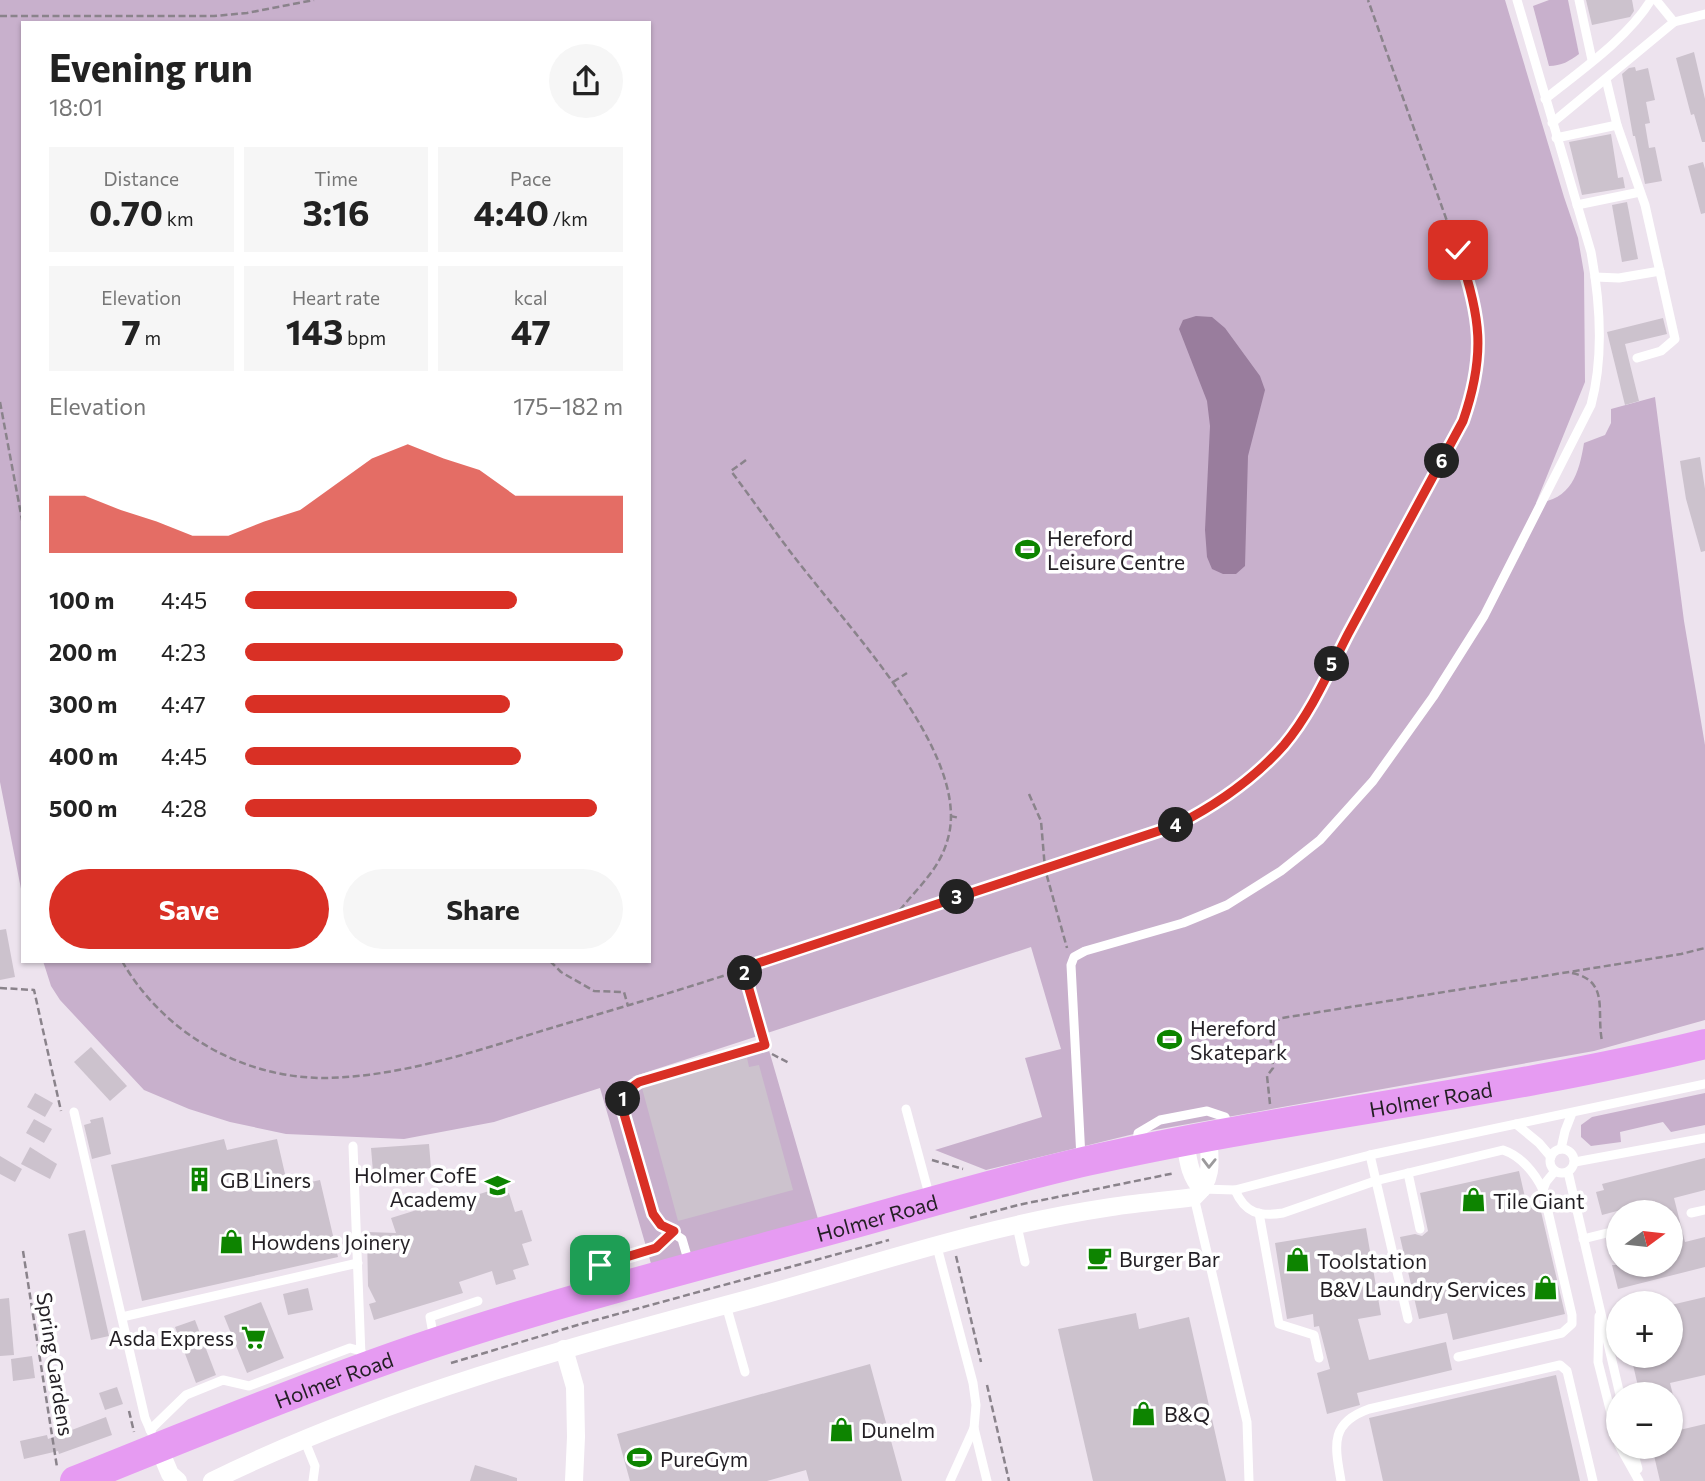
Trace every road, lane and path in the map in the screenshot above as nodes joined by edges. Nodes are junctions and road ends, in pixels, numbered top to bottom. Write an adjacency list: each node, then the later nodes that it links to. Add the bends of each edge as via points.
1 (314, 0): 7 (path, via 214,16)
2 (1368, 0): 28 (path, via 1472,291 1479,351 1474,389 1463,421 1286,743 1208,809 1177,825)
3 (1518, 0): 11 (lane)
4 (1579, 0): 9 (lane)
5 (1654, 0): 8 (lane); 9 (lane)
6 (1705, 14): 8 (lane)
7 (0, 16)
8 (1674, 22): 10 (lane)
9 (1592, 60): 11 (lane)
10 (1606, 79): 12 (lane); 13 (lane)
11 (1545, 99): 12 (lane)
12 (1552, 123): 14 (lane)
13 (1617, 125): 14 (lane); 15 (lane)
14 (1556, 138): 16 (lane)
15 (1640, 192): 16 (lane); 17 (lane)
16 (1577, 205): 18 (lane)
17 (1660, 271): 18 (lane); 19 (lane, via 1675,339 1661,351)
18 (1595, 277): 33 (lane, via 1597,381 1591,405 1484,616 1373,780 1320,839 1282,872 1227,905 1183,923 1085,951 1074,957)
19 (1637, 358)
20 (0, 402): 22 (path)
21 (746, 460): 24 (path, via 731,471)
22 (21, 514)
23 (907, 673): 24 (path)
24 (893, 682): 26 (path, via 941,771)
25 (1030, 794): 28 (path, via 1041,821)
26 (950, 816): 27 (path); 29 (path, via 939,864)
27 (960, 818)
28 (1045, 869): 29 (path); 33 (path)
29 (894, 918): 34 (path)
30 (1705, 948): 35 (path)
31 (123, 963): 37 (path, via 143,993 205,1047 243,1063 326,1078 417,1067)
32 (552, 963): 37 (path, via 594,991 624,992)
33 (1071, 965): 57 (lane)
34 (743, 968): 37 (path); 40 (path)
35 (1569, 972): 38 (path, via 1586,975 1596,985); 47 (path, via 1282,1018 1270,1031 1273,1068 1266,1076)
36 (0, 988): 44 (path, via 34,990)
37 (628, 1006)
38 (1602, 1041)
39 (1705, 1044): 47 (highway, Holmer Road, via 1535,1080)
40 (765, 1045): 41 (path); 71 (lane, via 639,1082 623,1097 653,1214 661,1225)
41 (789, 1063)
42 (1705, 1084): 46 (lane)
43 (906, 1109): 65 (lane)
44 (61, 1110)
45 (74, 1112): 83 (lane)
46 (1572, 1113): 48 (lane); 52 (lane)
47 (1273, 1124): 49 (highway, Holmer Road)
48 (1516, 1124): 54 (lane); 55 (lane)
49 (1208, 1136): 53 (highway, Holmer Road); 53 (lane, via 1226,1117 1207,1111 1160,1120 1139,1133); 64 (street, via 1210,1170)
50 (1705, 1138): 56 (lane)
51 (353, 1146): 77 (lane)
52 (1561, 1149): 55 (lane); 56 (lane, via 1571,1152)
53 (1137, 1151): 57 (highway, Holmer Road)
54 (1370, 1155): 61 (lane); 62 (lane)
55 (1551, 1157): 58 (lane)
56 (1575, 1162): 60 (lane)
57 (1081, 1163): 65 (highway, Holmer Road)
58 (1555, 1171): 60 (lane); 63 (lane)
59 (1408, 1172): 61 (lane); 63 (lane, via 1503,1150 1527,1167); 70 (lane)
60 (1567, 1172): 73 (lane)
61 (1375, 1181): 67 (lane, via 1283,1213); 84 (lane)
62 (1235, 1190): 64 (lane); 67 (lane, via 1247,1209)
63 (1543, 1190): 87 (lane, via 1572,1324 1562,1333)
64 (1198, 1193): 69 (street); 106 (lane, via 1247,1422)
65 (932, 1203): 79 (highway, Holmer Road)
66 (1705, 1210): 68 (lane)
67 (1259, 1213): 88 (lane, via 1279,1324 1314,1335)
68 (1690, 1213)
69 (1017, 1226): 74 (street); 76 (lane)
70 (1420, 1229)
71 (674, 1231): 78 (path, via 656,1248); 79 (lane, via 682,1239)
72 (1606, 1233): 73 (lane)
73 (1583, 1239): 80 (lane)
74 (937, 1247): 82 (street); 94 (lane, via 973,1383)
75 (23, 1251): 99 (path, Spring Gardens)
76 (1025, 1262)
77 (358, 1263): 83 (lane); 89 (lane)
78 (600, 1265)
79 (691, 1268): 85 (highway, Holmer Road)
80 (1592, 1279): 91 (lane); 92 (lane, via 1599,1315 1598,1362)
81 (478, 1301): 85 (lane, via 430,1317)
82 (726, 1305): 86 (street); 90 (lane)
83 (122, 1317): 96 (lane)
84 (1408, 1319)
85 (436, 1344): 89 (highway, Holmer Road)
86 (564, 1349): 95 (street, via 420,1395); 103 (street, via 575,1387)
87 (1458, 1357)
88 (1319, 1358)
89 (361, 1360): 96 (highway, Holmer Road); 96 (lane, via 350,1348 250,1386 223,1380 186,1395)
90 (745, 1372)
91 (1617, 1382)
92 (1606, 1393)
93 (127, 1402): 96 (path)
94 (974, 1428): 104 (lane); 105 (lane)
95 (304, 1439): 101 (street); 102 (lane, via 315,1466)
96 (149, 1444): 99 (highway, Holmer Road); 100 (street)
97 (1627, 1459): 109 (lane)
98 (1634, 1459): 109 (lane)
99 (66, 1474)
100 (178, 1481)
101 (212, 1481)
102 (313, 1481)
103 (574, 1481)
104 (950, 1481)
105 (987, 1481)
106 (1249, 1481)
107 (1341, 1481): 108 (lane, via 1335,1446 1352,1415 1560,1365 1567,1371)
108 (1593, 1481)
109 (1639, 1481)

